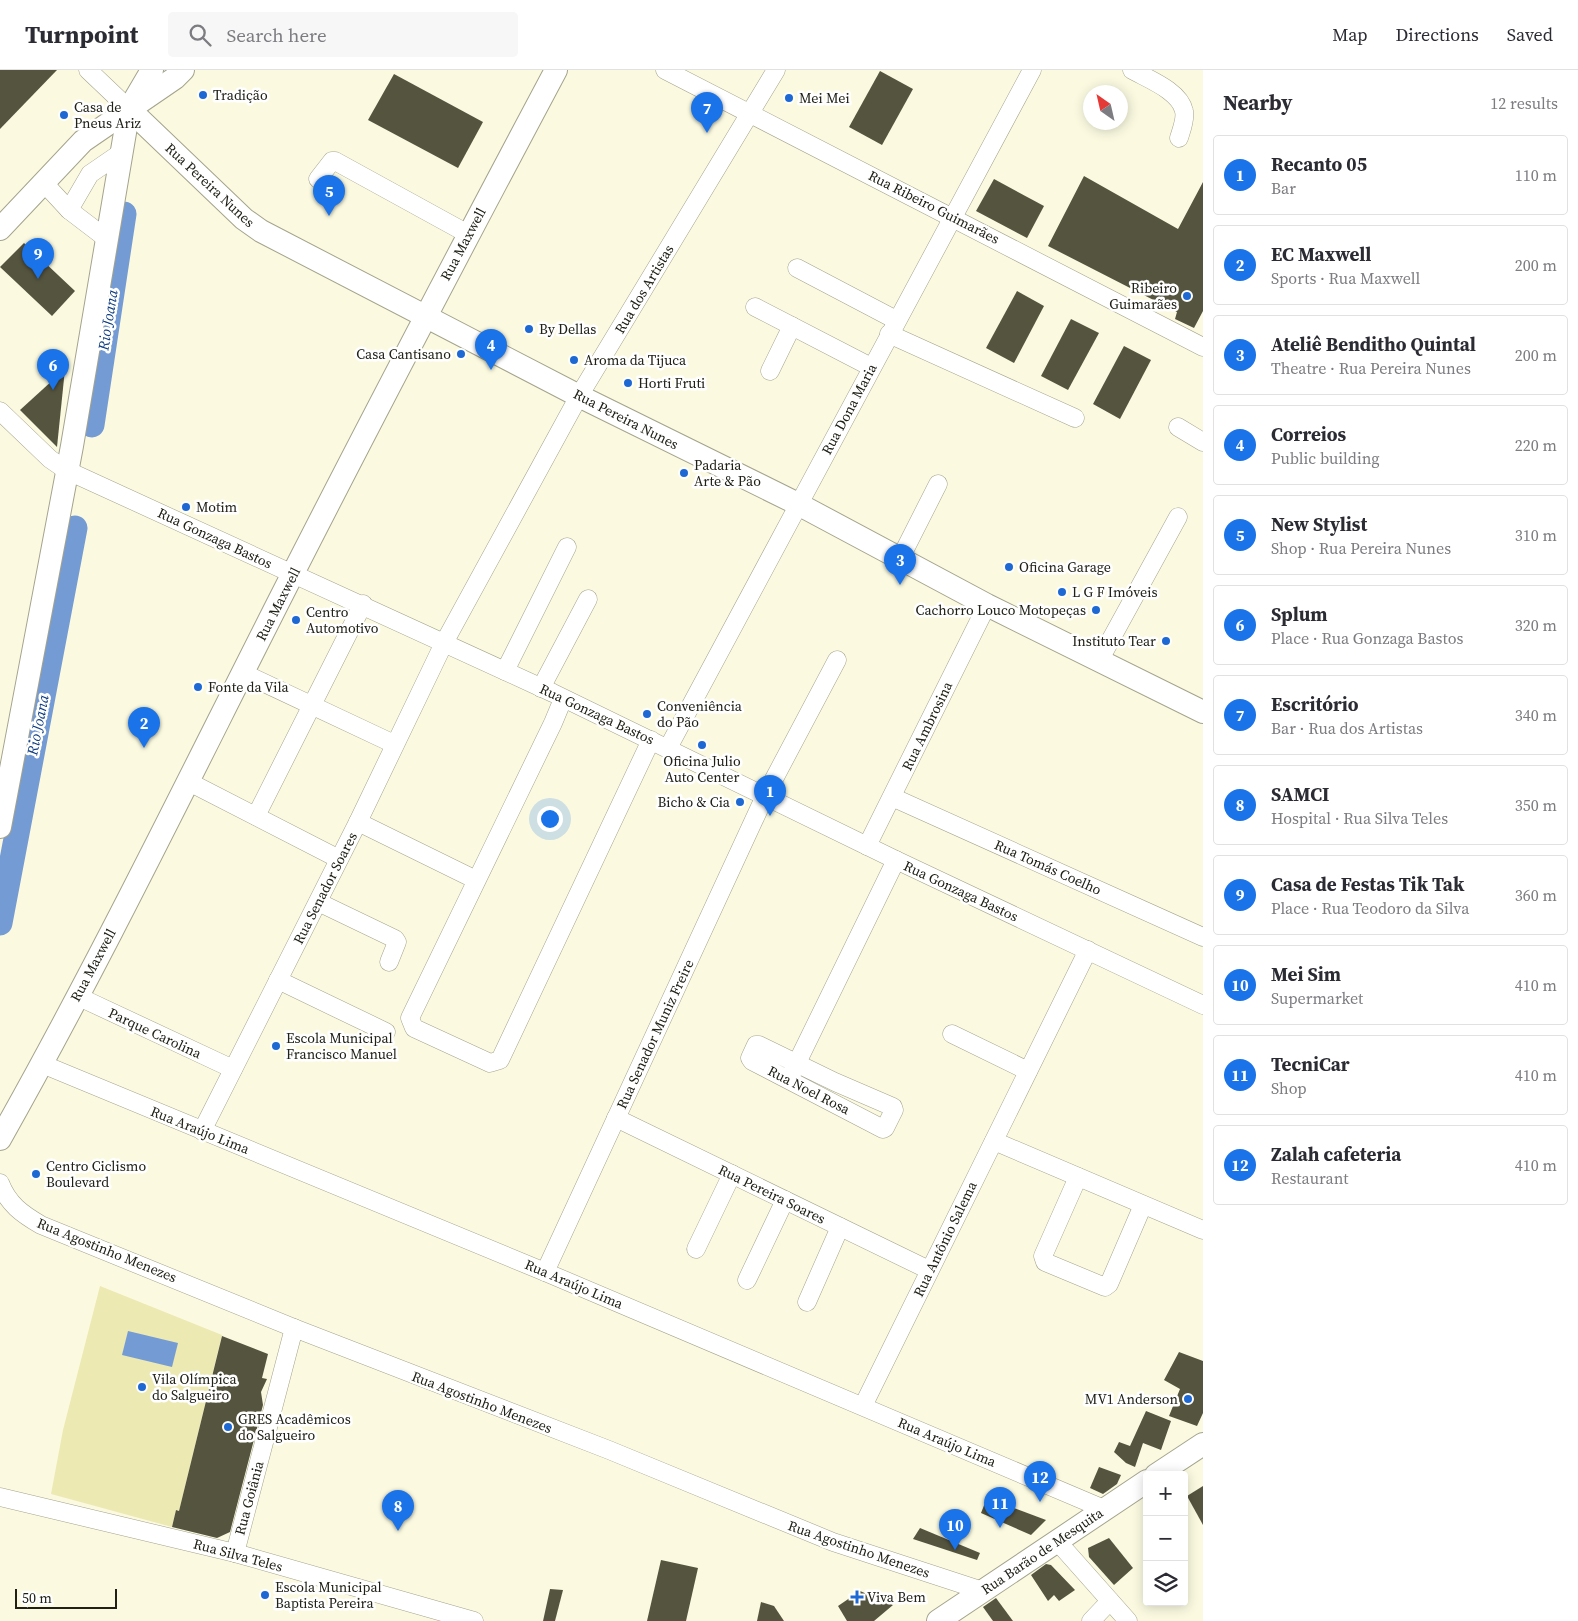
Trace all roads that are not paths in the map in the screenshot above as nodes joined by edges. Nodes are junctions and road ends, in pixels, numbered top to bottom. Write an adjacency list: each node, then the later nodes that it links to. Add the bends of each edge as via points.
1 (88, 70): 9 (street, Rua Pereira Nunes)
2 (152, 70): 9 (main road)
3 (183, 70): 9 (main road)
4 (556, 70): 18 (main road, Rua Maxwell)
5 (665, 70): 10 (street, Rua Ribeiro Guimarães)
6 (776, 70): 10 (street, Rua dos Artistas)
7 (1032, 70): 16 (street, Rua Dona Maria)
8 (1132, 70): 11 (street, via 1169,92 1180,103 1184,114)
9 (129, 109): 12 (main road); 14 (main road, via 83,141); 22 (main road, Rua Pereira Nunes, via 261,231)
10 (751, 113): 16 (street, Rua Ribeiro Guimarães); 28 (street, Rua dos Artistas)
11 (1179, 138)
12 (122, 152): 15 (street, via 90,174); 19 (main road)
13 (318, 179): 18 (street, via 335,161)
14 (44, 184): 15 (street); 17 (main road)
15 (69, 210): 19 (street)
16 (953, 216): 24 (street, Rua Dona Maria); 25 (street, Rua Ribeiro Guimarães)
17 (0, 229)
18 (468, 234): 22 (main road, Rua Maxwell)
19 (106, 239): 33 (main road)
20 (796, 268): 24 (street)
21 (755, 307): 23 (street)
22 (425, 316): 28 (main road, Rua Pereira Nunes); 39 (main road, Rua Maxwell)
23 (792, 326): 26 (street); 27 (street)
24 (893, 327): 26 (street, Rua Dona Maria); 30 (street)
25 (1203, 347)
26 (871, 367): 35 (street, Rua Dona Maria)
27 (770, 371)
28 (579, 396): 35 (main road, Rua Pereira Nunes); 43 (street, Rua dos Artistas)
29 (0, 411): 33 (street, Rua Gonzaga Bastos)
30 (1075, 418)
31 (1178, 427): 32 (street)
32 (1203, 442)
33 (66, 470): 39 (street, Rua Gonzaga Bastos); 60 (main road)
34 (938, 484): 38 (street)
35 (798, 504): 38 (main road, Rua Pereira Nunes); 54 (street, Rua Dona Maria)
36 (1178, 517): 45 (street)
37 (567, 547): 46 (street)
38 (900, 559): 42 (main road, Rua Pereira Nunes)
39 (293, 573): 41 (street, Rua Gonzaga Bastos); 47 (main road, Rua Maxwell)
40 (588, 599): 48 (street)
41 (363, 604): 43 (street, Rua Gonzaga Bastos); 50 (street)
42 (987, 605): 45 (main road, Rua Pereira Nunes); 57 (street, Rua Ambrosina)
43 (444, 642): 46 (street, Rua Gonzaga Bastos); 53 (street, Rua Senador Soares)
44 (837, 660): 56 (street, Rua Senador Muniz Freire)
45 (1099, 661): 51 (main road, Rua Pereira Nunes)
46 (505, 671): 48 (street, Rua Gonzaga Bastos)
47 (243, 673): 50 (street); 55 (main road, Rua Maxwell)
48 (541, 688): 49 (street, Rua Gonzaga Bastos)
49 (563, 699): 52 (street, Rua Gonzaga Bastos); 52 (street, via 410,1018 414,1028 490,1063 500,1060)
50 (312, 706): 53 (street); 58 (street)
51 (1203, 712)
52 (651, 740): 54 (street, Rua Gonzaga Bastos)
53 (394, 744): 59 (street, Rua Senador Soares)
54 (668, 748): 56 (street, Rua Gonzaga Bastos)
55 (189, 782): 58 (street); 70 (main road, Rua Maxwell)
56 (765, 796): 61 (street, Rua Gonzaga Bastos); 79 (street, Rua Senador Muniz Freire)
57 (892, 797): 61 (street, Rua Ambrosina); 66 (street, Rua Tomás Coelho)
58 (256, 816): 62 (street)
59 (358, 822): 62 (street, Rua Senador Soares); 64 (street)
60 (0, 827)
61 (867, 846): 63 (street, Rua Gonzaga Bastos)
62 (339, 858): 65 (street, Rua Senador Soares)
63 (896, 860): 67 (street, Rua Gonzaga Bastos); 75 (street)
64 (468, 876)
65 (318, 902): 68 (street, via 395,939 397,942); 69 (street, Rua Senador Soares)
66 (1203, 937)
67 (1088, 950): 71 (street, Rua Gonzaga Bastos); 77 (street, Rua Antônio Salema)
68 (389, 962)
69 (278, 980): 72 (street); 76 (street, Rua Senador Soares)
70 (77, 996): 74 (main road, Rua Maxwell); 76 (street, Parque Carolina)
71 (1203, 1005)
72 (386, 1032)
73 (952, 1034): 77 (street)
74 (42, 1064): 80 (street, Rua Araújo Lima); 81 (main road, Rua Maxwell)
75 (796, 1064): 78 (street); 78 (street, Rua Noel Rosa, via 760,1045 756,1045 750,1058); 78 (street, Rua Noel Rosa, via 894,1110 883,1129)
76 (233, 1069): 80 (street, Rua Senador Soares)
77 (1028, 1071): 82 (street, Rua Antônio Salema)
78 (789, 1081)
79 (616, 1118): 83 (street, Rua Pereira Soares); 92 (street, Rua Senador Muniz Freire)
80 (202, 1131): 92 (street, Rua Araújo Lima)
81 (0, 1139)
82 (994, 1141): 84 (street); 91 (street, Rua Antônio Salema)
83 (732, 1174): 86 (street, Rua Pereira Soares); 90 (street)
84 (1078, 1177): 87 (street); 87 (street, via 1043,1256 1045,1262 1105,1287)
85 (0, 1183): 95 (street, Rua Agostinho Menezes, via 13,1205 41,1225)
86 (785, 1200): 88 (street, Rua Pereira Soares); 93 (street)
87 (1143, 1205): 89 (street)
88 (840, 1227): 91 (street, Rua Pereira Soares); 94 (street)
89 (1203, 1230)
90 (696, 1248)
91 (929, 1270): 96 (street, Rua Antônio Salema)
92 (545, 1272): 96 (street, Rua Araújo Lima)
93 (747, 1280)
94 (807, 1302)
95 (294, 1328): 103 (street, Rua Goiânia); 104 (street, Rua Agostinho Menezes, via 609,1450 833,1542)
96 (863, 1406): 101 (street, Rua Araújo Lima)
97 (1203, 1444): 98 (main road)
98 (1162, 1471)
99 (1143, 1484): 101 (main road, Rua Barão de Mesquita)
100 (0, 1498): 103 (street, Rua Silva Teles)
101 (1104, 1509): 102 (main road, Rua Barão de Mesquita)
102 (1057, 1541): 104 (main road, Rua Barão de Mesquita); 105 (street)
103 (235, 1553): 106 (street, Rua Silva Teles)
104 (983, 1591): 107 (main road, Rua Barão de Mesquita)
105 (1110, 1601): 108 (street); 109 (street)
106 (474, 1621)
107 (938, 1621)
108 (1091, 1621)
109 (1128, 1621)

